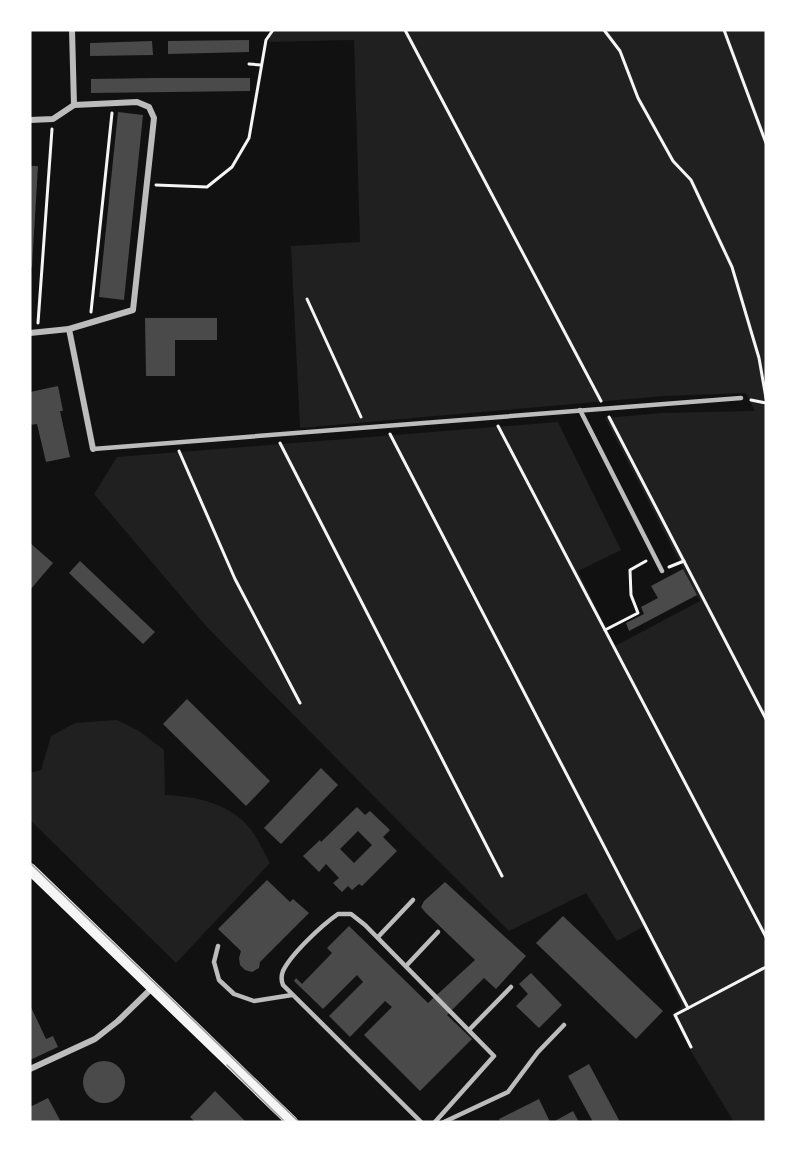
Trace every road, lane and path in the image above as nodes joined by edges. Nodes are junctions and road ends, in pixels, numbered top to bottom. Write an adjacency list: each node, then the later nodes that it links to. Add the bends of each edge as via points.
1 (72, 30): 9 (street)
2 (273, 30): 7 (path, via 266,40)
3 (405, 30): 21 (path)
4 (604, 30): 19 (path, via 620,51 638,99 674,161 691,180 732,267 759,358)
5 (724, 30): 12 (path)
6 (249, 64): 7 (path)
7 (261, 65): 13 (path, via 249,138 232,167 207,187)
8 (113, 103): 9 (street); 13 (street, via 136,102 149,107 154,118); 15 (path)
9 (74, 105): 10 (street)
10 (53, 119): 11 (street); 17 (path)
11 (30, 120)
12 (766, 143)
13 (147, 185): 15 (street, via 133,310)
14 (307, 299): 25 (path)
15 (90, 323): 16 (street)
16 (69, 329): 17 (street); 28 (street)
17 (34, 333)
18 (741, 398): 20 (path); 21 (lane)
19 (766, 398)
20 (766, 403)
21 (604, 407): 22 (lane); 30 (path)
22 (580, 410): 23 (lane); 29 (lane)
23 (493, 417): 24 (lane); 32 (path)
24 (386, 426): 25 (lane); 47 (path)
25 (366, 428): 26 (lane)
26 (276, 435): 27 (lane); 36 (path)
27 (176, 443): 28 (lane); 33 (path, via 235,579)
28 (93, 449)
29 (654, 556): 31 (lane); 32 (path, via 630,570 631,595 638,613)
30 (684, 561): 31 (path); 34 (path)
31 (662, 571)
32 (605, 630): 40 (path)
33 (300, 703)
34 (766, 719)
35 (30, 869): 44 (main road)
36 (502, 876)
37 (413, 900): 39 (lane)
38 (438, 932): 42 (lane)
39 (378, 937): 42 (lane); 46 (lane, via 351,914 334,917 284,970 281,980)
40 (766, 937)
41 (218, 946): 46 (lane, via 214,962 219,980 234,994 254,1001)
42 (406, 966): 49 (lane)
43 (766, 967): 47 (path)
44 (153, 987): 51 (street, via 95,1039); 52 (main road)
45 (511, 987): 49 (lane)
46 (292, 995): 53 (lane)
47 (688, 1008): 50 (path, via 675,1015)
48 (564, 1025): 55 (lane, via 508,1092)
49 (469, 1030): 54 (lane, via 494,1056)
50 (691, 1047)
51 (30, 1069)
52 (292, 1122)
53 (421, 1122)
54 (435, 1122)
55 (444, 1122)

